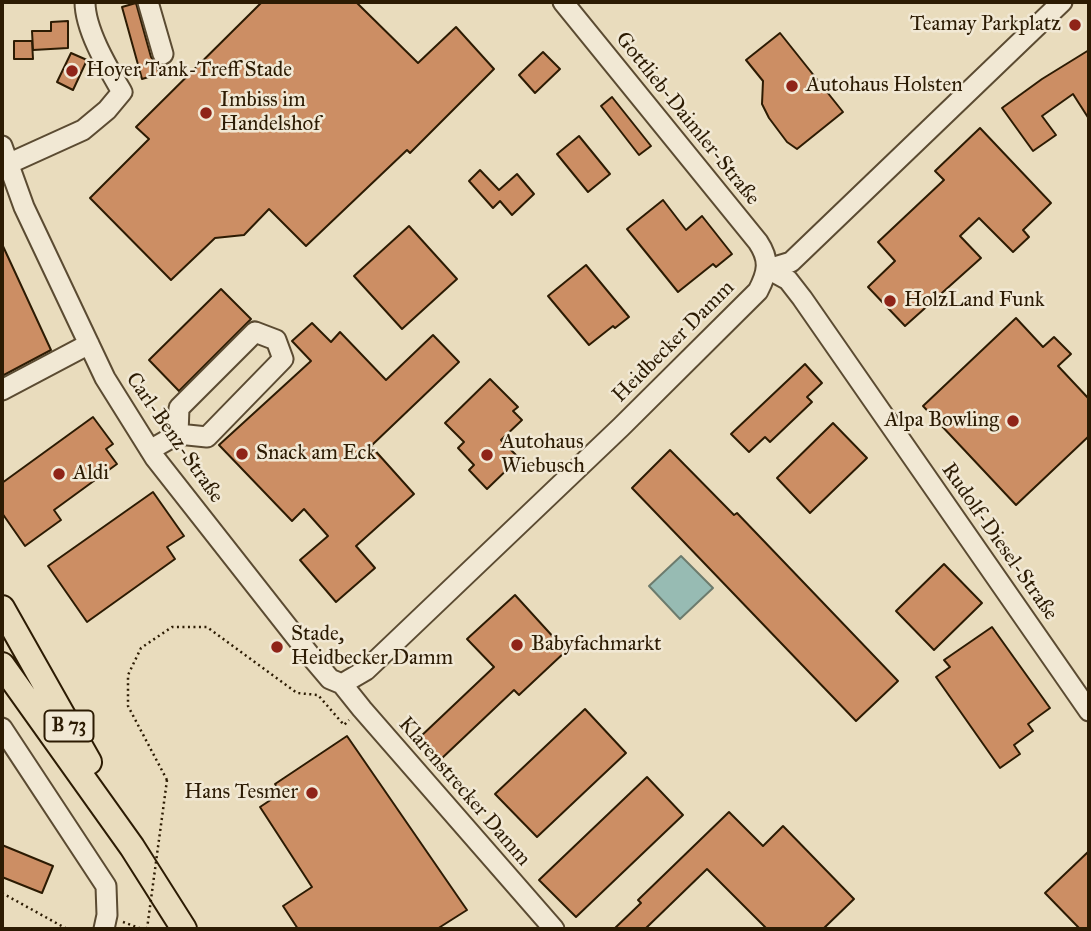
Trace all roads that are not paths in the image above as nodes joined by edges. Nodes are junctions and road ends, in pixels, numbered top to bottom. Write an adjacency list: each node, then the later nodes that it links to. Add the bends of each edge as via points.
1 (85, 2): 6 (street, via 103,58 122,92 83,130)
2 (148, 2): 5 (street)
3 (563, 2): 7 (street, Gottlieb-Daimler-Straße, via 758,242)
4 (1062, 2): 7 (street, via 791,262)
5 (163, 54)
6 (5, 155): 8 (street, Carl-Benz-Straße, via 24,207)
7 (768, 269): 14 (street, Heidbecker Damm, via 758,291 621,427 366,670); 15 (street, Rudolf-Diesel-Straße, via 788,280 802,298)
8 (89, 344): 9 (street); 11 (street, Carl-Benz-Straße)
9 (2, 390)
10 (178, 435): 10 (street, via 207,437 283,359 276,340 254,332 179,408); 11 (street)
11 (150, 450): 14 (street, Carl-Benz-Straße, via 313,659 330,679)
12 (2, 608): 17 (main road, B 73)
13 (2, 665): 17 (main road, B 73)
14 (342, 684): 20 (street, Klarenstrecker Damm)
15 (1089, 711)
16 (2, 728): 18 (street, via 106,886)
17 (132, 847): 19 (main road, B 73)
18 (104, 929)
19 (184, 929)
20 (554, 929)

